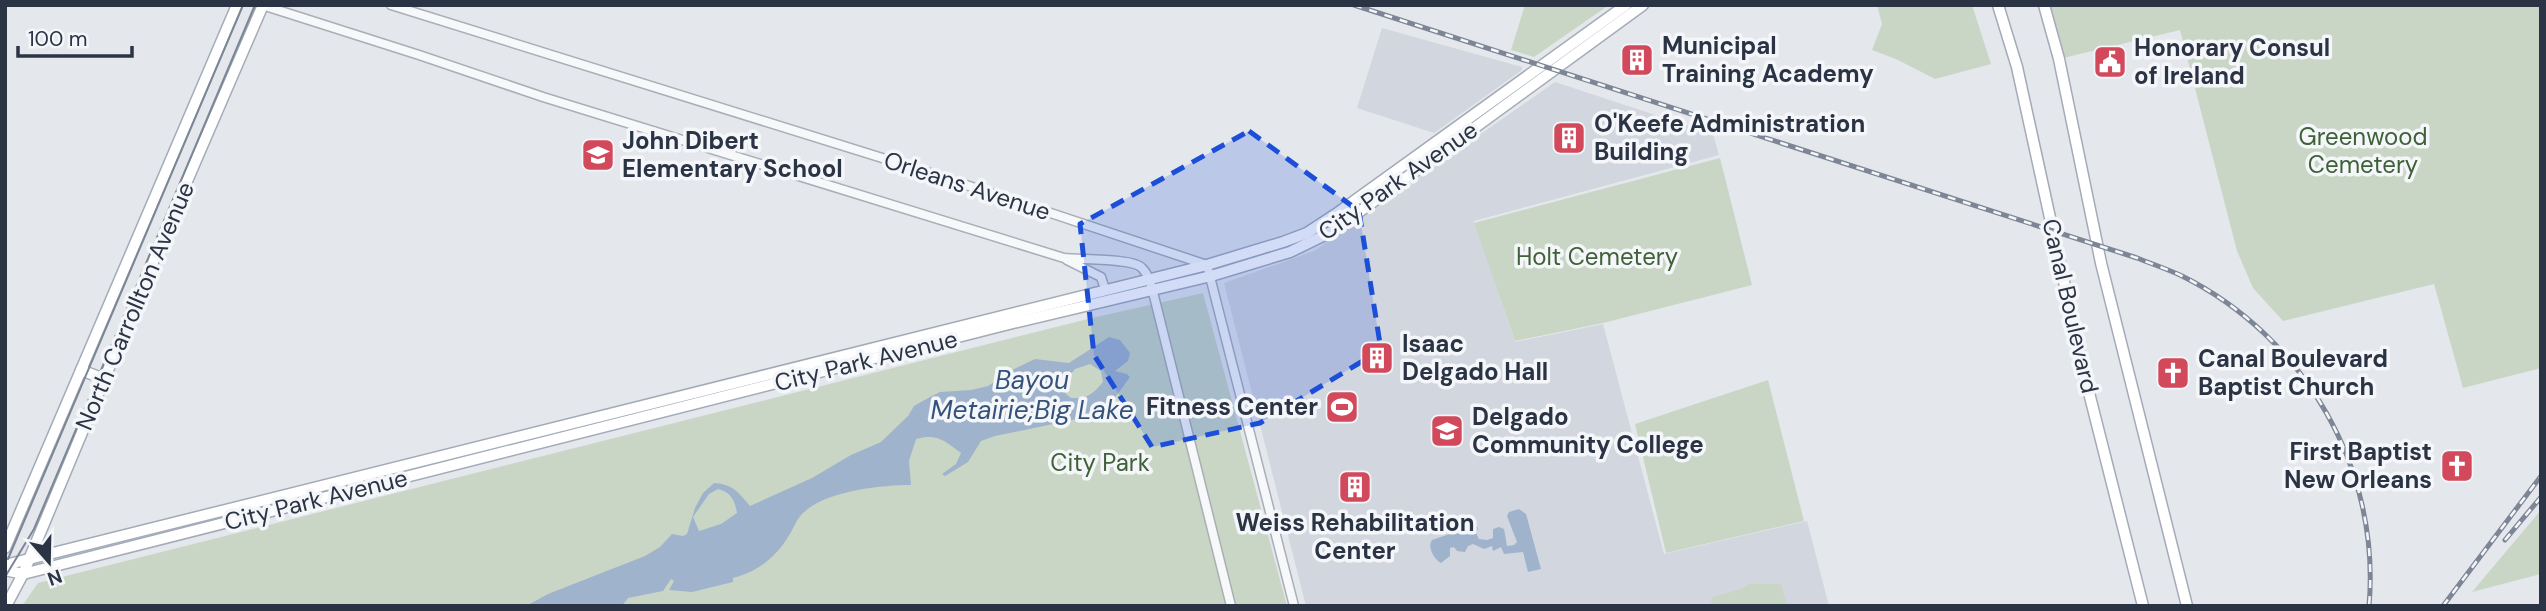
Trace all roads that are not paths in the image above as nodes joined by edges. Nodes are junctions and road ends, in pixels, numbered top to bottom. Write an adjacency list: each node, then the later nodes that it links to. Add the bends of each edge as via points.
1 (237, 5): 14 (main road, North Carrollton Avenue)
2 (263, 5): 8 (street, Orleans Avenue, via 542,97); 15 (main road, North Carrollton Avenue)
3 (391, 5): 9 (street, Orleans Avenue, via 924,171)
4 (1626, 5): 9 (main road, City Park Avenue, via 1307,233)
5 (1643, 5): 10 (main road, City Park Avenue, via 1333,231 1290,252)
6 (1998, 5): 23 (main road, Canal Boulevard, via 2017,67 2084,373)
7 (2044, 5): 24 (main road, Canal Boulevard, via 2101,263)
8 (1064, 258): 11 (street, Orleans Avenue, via 1130,261 1142,267); 12 (street, via 1101,276)
9 (1203, 266): 10 (street); 11 (main road, City Park Avenue); 13 (main road)
10 (1211, 276): 13 (main road, City Park Avenue); 22 (street)
11 (1149, 278): 12 (main road, City Park Avenue); 13 (street)
12 (1105, 289): 17 (main road, City Park Avenue)
13 (1152, 291): 19 (main road, City Park Avenue); 21 (street)
14 (81, 370): 15 (main road); 16 (main road, North Carrollton Avenue)
15 (104, 379): 17 (main road, North Carrollton Avenue)
16 (5, 548)
17 (28, 559): 18 (main road, City Park Avenue); 19 (main road, North Carrollton Avenue)
18 (5, 567): 19 (main road)
19 (23, 574): 20 (main road, North Carrollton Avenue)
20 (6, 606)
21 (1231, 606)
22 (1294, 606)
23 (2143, 606)
24 (2187, 606)

